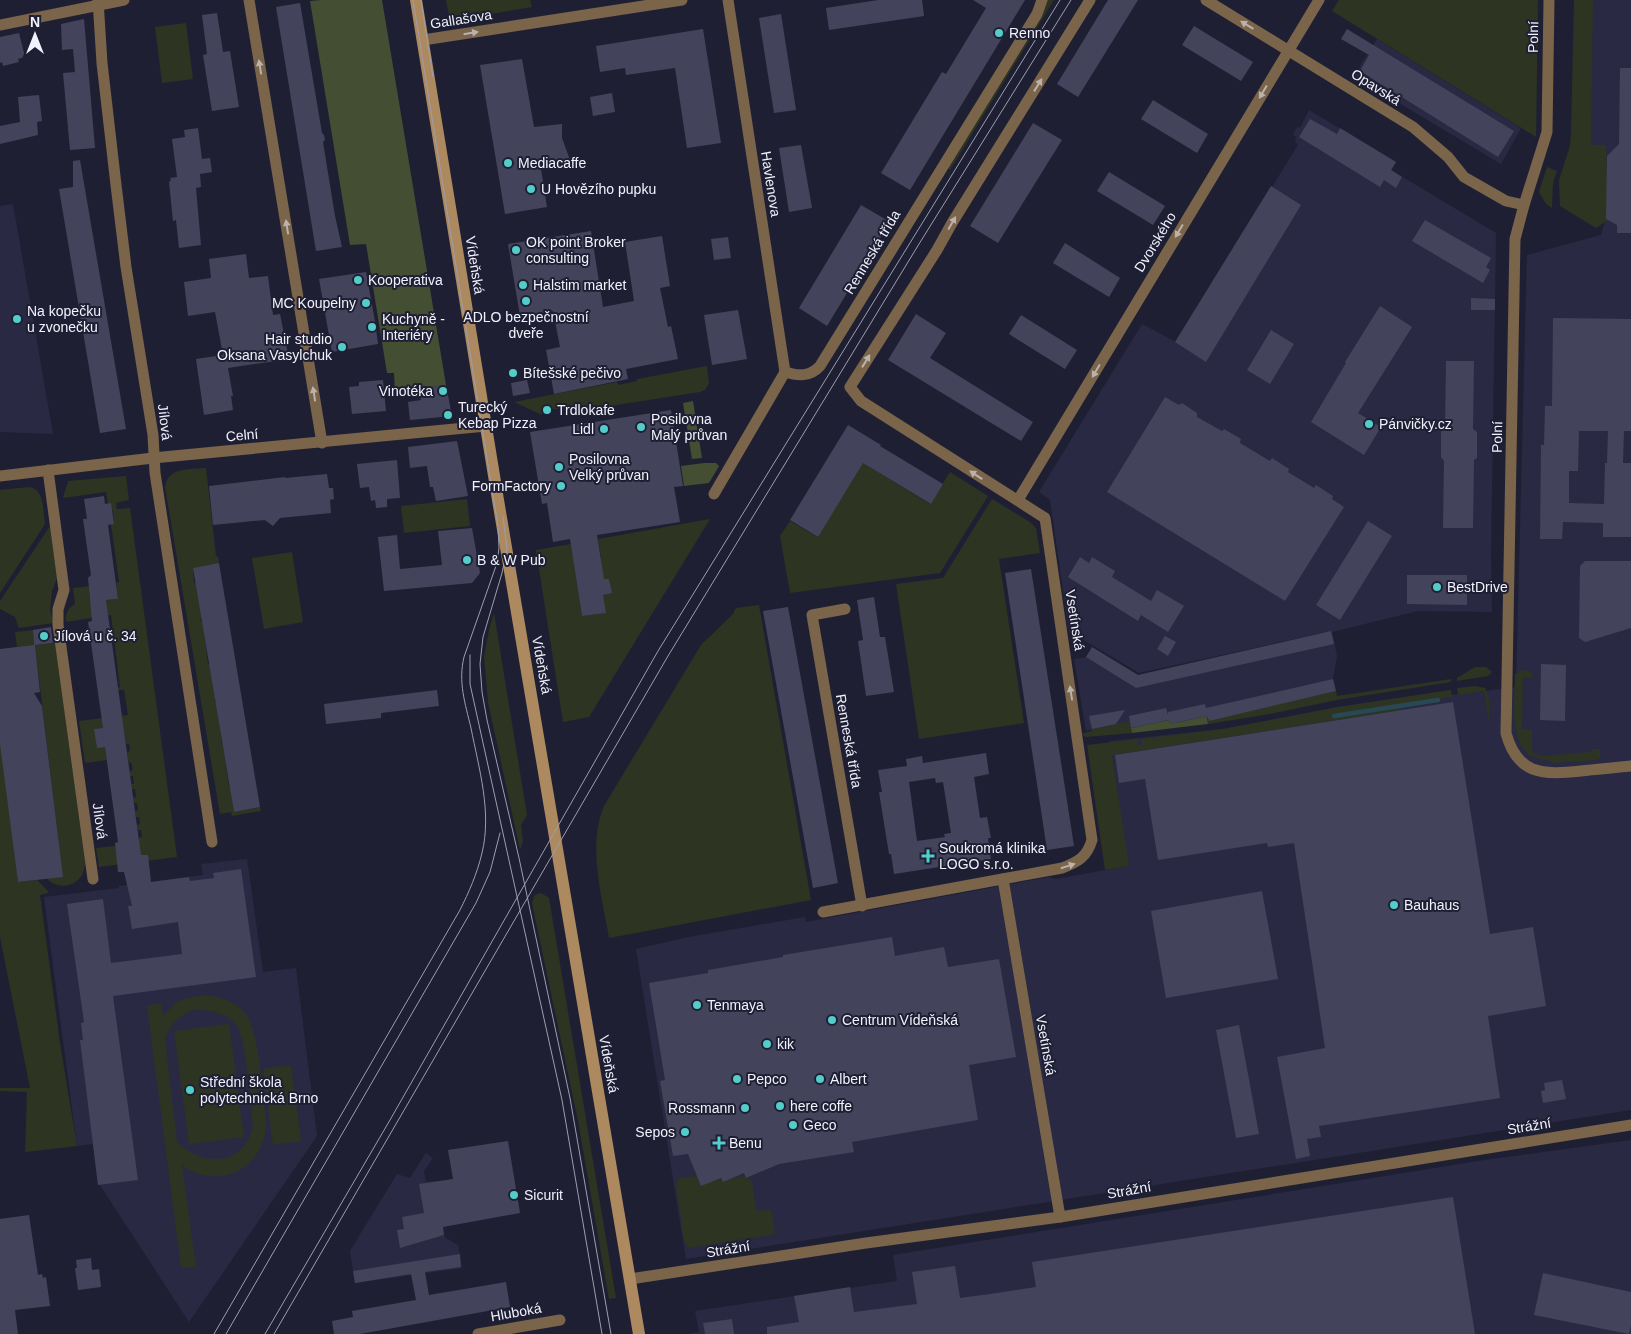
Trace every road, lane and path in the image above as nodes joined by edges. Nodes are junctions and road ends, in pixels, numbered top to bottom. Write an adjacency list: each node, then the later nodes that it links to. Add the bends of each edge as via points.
1 (124, 0): 11 (street)
2 (249, 0): 18 (street, one-way to 2)
3 (416, 0): 13 (main road, Vídeňská)
4 (682, 0): 13 (street, Gallašova, one-way to 4)
5 (728, 0): 16 (street, Havlenova)
6 (1042, 0): 16 (street, Renneská třída, via 1037,14 820,366 806,375)
7 (1090, 0): 23 (street, Vsetínská, one-way to 7, via 861,401 850,387)
8 (1206, 0): 14 (street, Opavská, one-way to 8)
9 (1319, 0): 14 (street, Dvorského)
10 (1549, 0): 15 (street, Polní, via 1547,132)
11 (98, 2): 12 (street); 19 (street, Jílová, via 116,186 153,435)
12 (0, 25)
13 (423, 40): 17 (main road, Vídeňská)
14 (1288, 50): 15 (street, Opavská, via 1413,127 1448,157 1464,177 1506,202); 23 (street, Dvorského, one-way to 23)
15 (1524, 205): 25 (street, Polní, via 1515,239 1506,733 1510,748 1519,761 1542,772)
16 (785, 372): 22 (street)
17 (486, 426): 18 (street, Celní); 33 (main road, Vídeňská)
18 (322, 443): 19 (street, Celní)
19 (153, 458): 20 (street, Celní); 26 (street, Jílová)
20 (48, 470): 21 (street, Celní); 27 (street, Jílová, via 64,590 58,609 58,625)
21 (0, 476)
22 (714, 494)
23 (1018, 500): 28 (street, Vsetínská, one-way to 23, via 1076,863 1086,854 1092,840 1045,518)
24 (845, 609): 29 (street, Renneská třída, via 812,615)
25 (1631, 766)
26 (212, 842)
27 (92, 879)
28 (1003, 879): 29 (street, Vsetínská); 32 (street, Vsetínská)
29 (862, 906): 30 (street, Vsetínská)
30 (822, 912)
31 (1631, 1125): 32 (street, Strážní)
32 (1060, 1217): 33 (street, Strážní)
33 (630, 1279): 36 (main road, Vídeňská)
34 (560, 1320): 35 (street, Hluboká)
35 (478, 1334)
36 (640, 1334)

